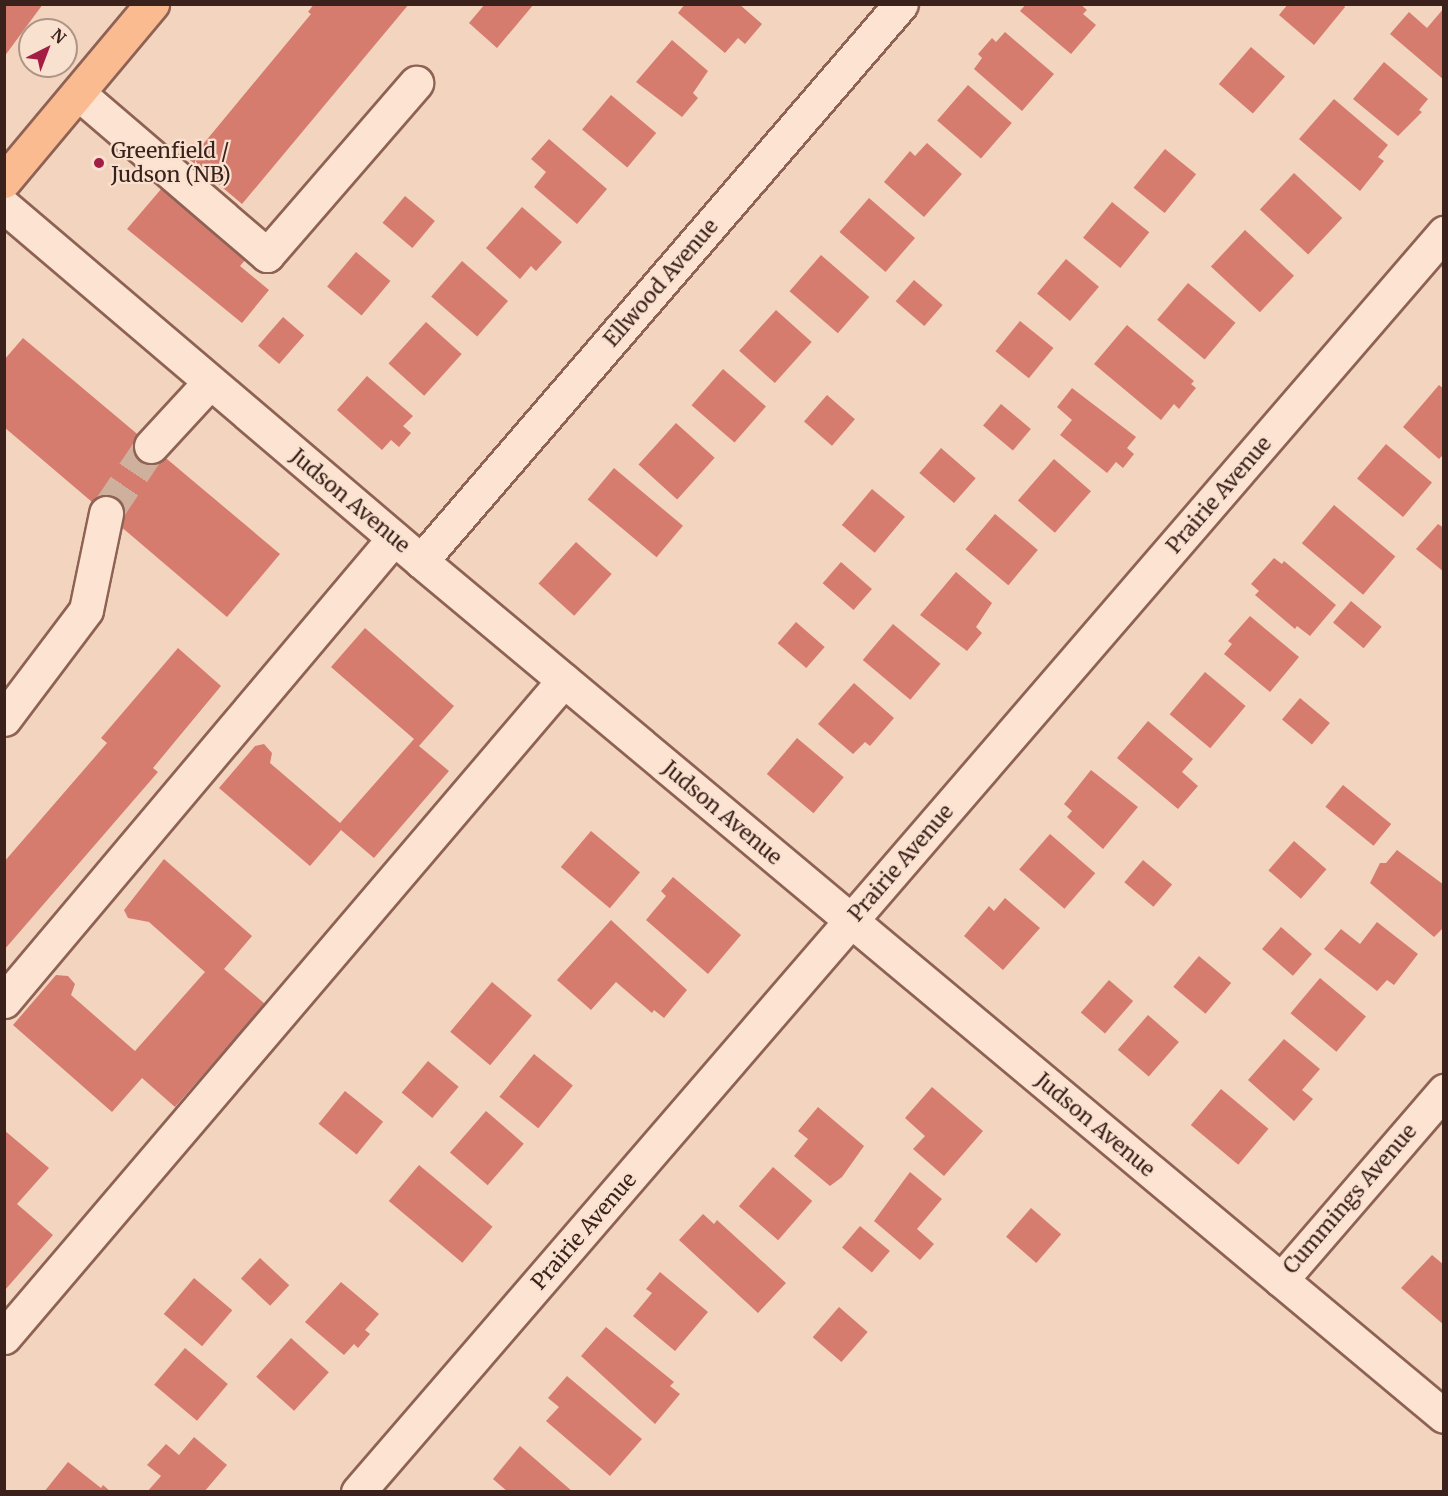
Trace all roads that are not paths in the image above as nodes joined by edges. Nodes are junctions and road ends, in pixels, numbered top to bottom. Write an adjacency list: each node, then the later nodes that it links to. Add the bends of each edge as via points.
1 (152, 4): 4 (main road)
2 (901, 4): 12 (street, Ellwood Avenue)
3 (416, 83): 4 (street, via 267,255)
4 (78, 93): 5 (main road)
5 (4, 181)
6 (4, 206): 8 (street, Judson Avenue)
7 (1443, 234): 15 (street, Prairie Avenue)
8 (210, 382): 9 (street); 11 (street, Judson Avenue)
9 (151, 446)
10 (106, 513): 14 (street, via 86,610)
11 (394, 538): 12 (street, Judson Avenue); 16 (street)
12 (421, 561): 13 (street, Judson Avenue)
13 (564, 680): 15 (street, Judson Avenue); 19 (street)
14 (4, 719)
15 (851, 921): 18 (street, Judson Avenue); 21 (street, Prairie Avenue)
16 (4, 1001)
17 (1443, 1091): 18 (street, Cummings Avenue)
18 (1281, 1280): 20 (street, Judson Avenue)
19 (4, 1337)
20 (1443, 1416)
21 (358, 1491)

